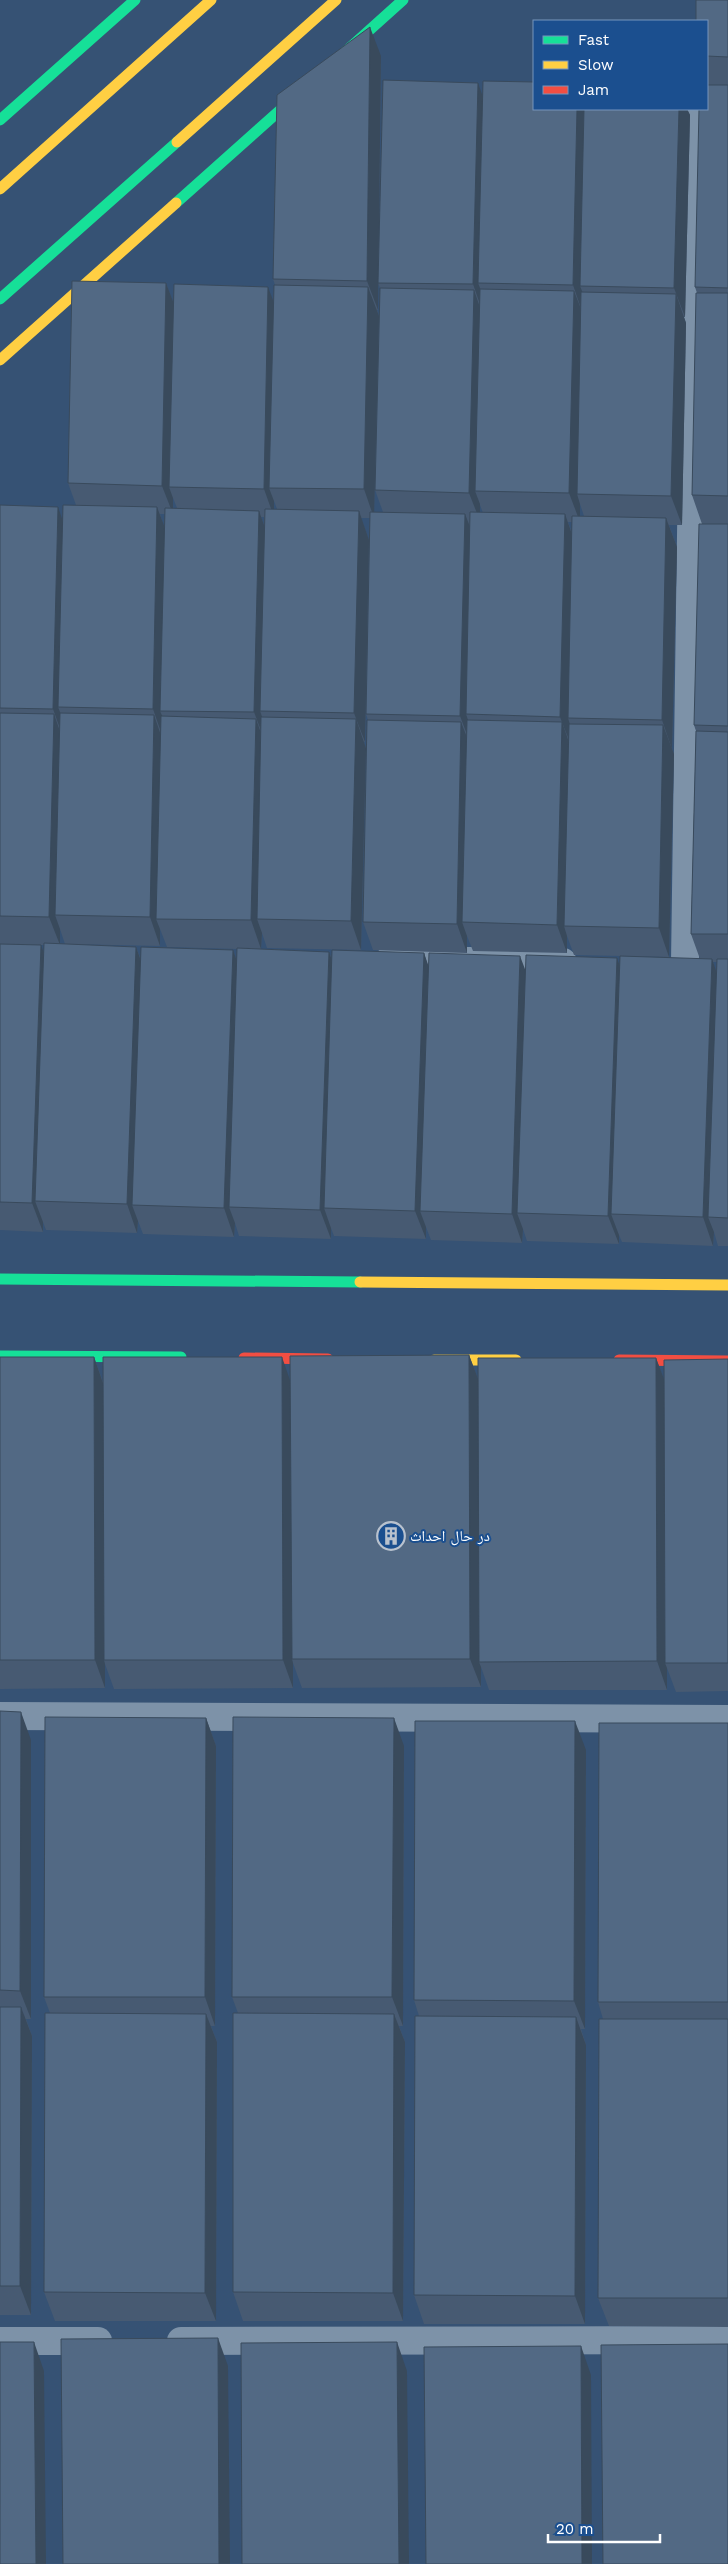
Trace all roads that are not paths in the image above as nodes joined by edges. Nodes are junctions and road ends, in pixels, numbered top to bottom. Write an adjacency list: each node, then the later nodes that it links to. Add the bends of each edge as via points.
1 (135, 0): 8 (street)
2 (211, 0): 9 (street)
3 (336, 0): 10 (street)
4 (403, 0): 5 (street)
5 (337, 59)
6 (315, 79): 11 (street)
7 (708, 110): 13 (street)
8 (0, 120)
9 (0, 190)
10 (0, 299)
11 (0, 360)
12 (662, 534): 13 (street)
13 (692, 534): 14 (street); 17 (street, via 698,964)
14 (719, 535)
15 (367, 960): 16 (street)
16 (586, 962)
17 (655, 963)
18 (0, 1279): 19 (street)
19 (728, 1285)
20 (0, 1356): 21 (street)
21 (190, 1358)
22 (230, 1358): 23 (street)
23 (340, 1359)
24 (420, 1360): 25 (street)
25 (529, 1360)
26 (609, 1360): 27 (street)
27 (728, 1361)
28 (0, 1716): 29 (street)
29 (728, 1719)
30 (728, 2340): 33 (street)
31 (0, 2341): 32 (street)
32 (120, 2341)
33 (160, 2341)

